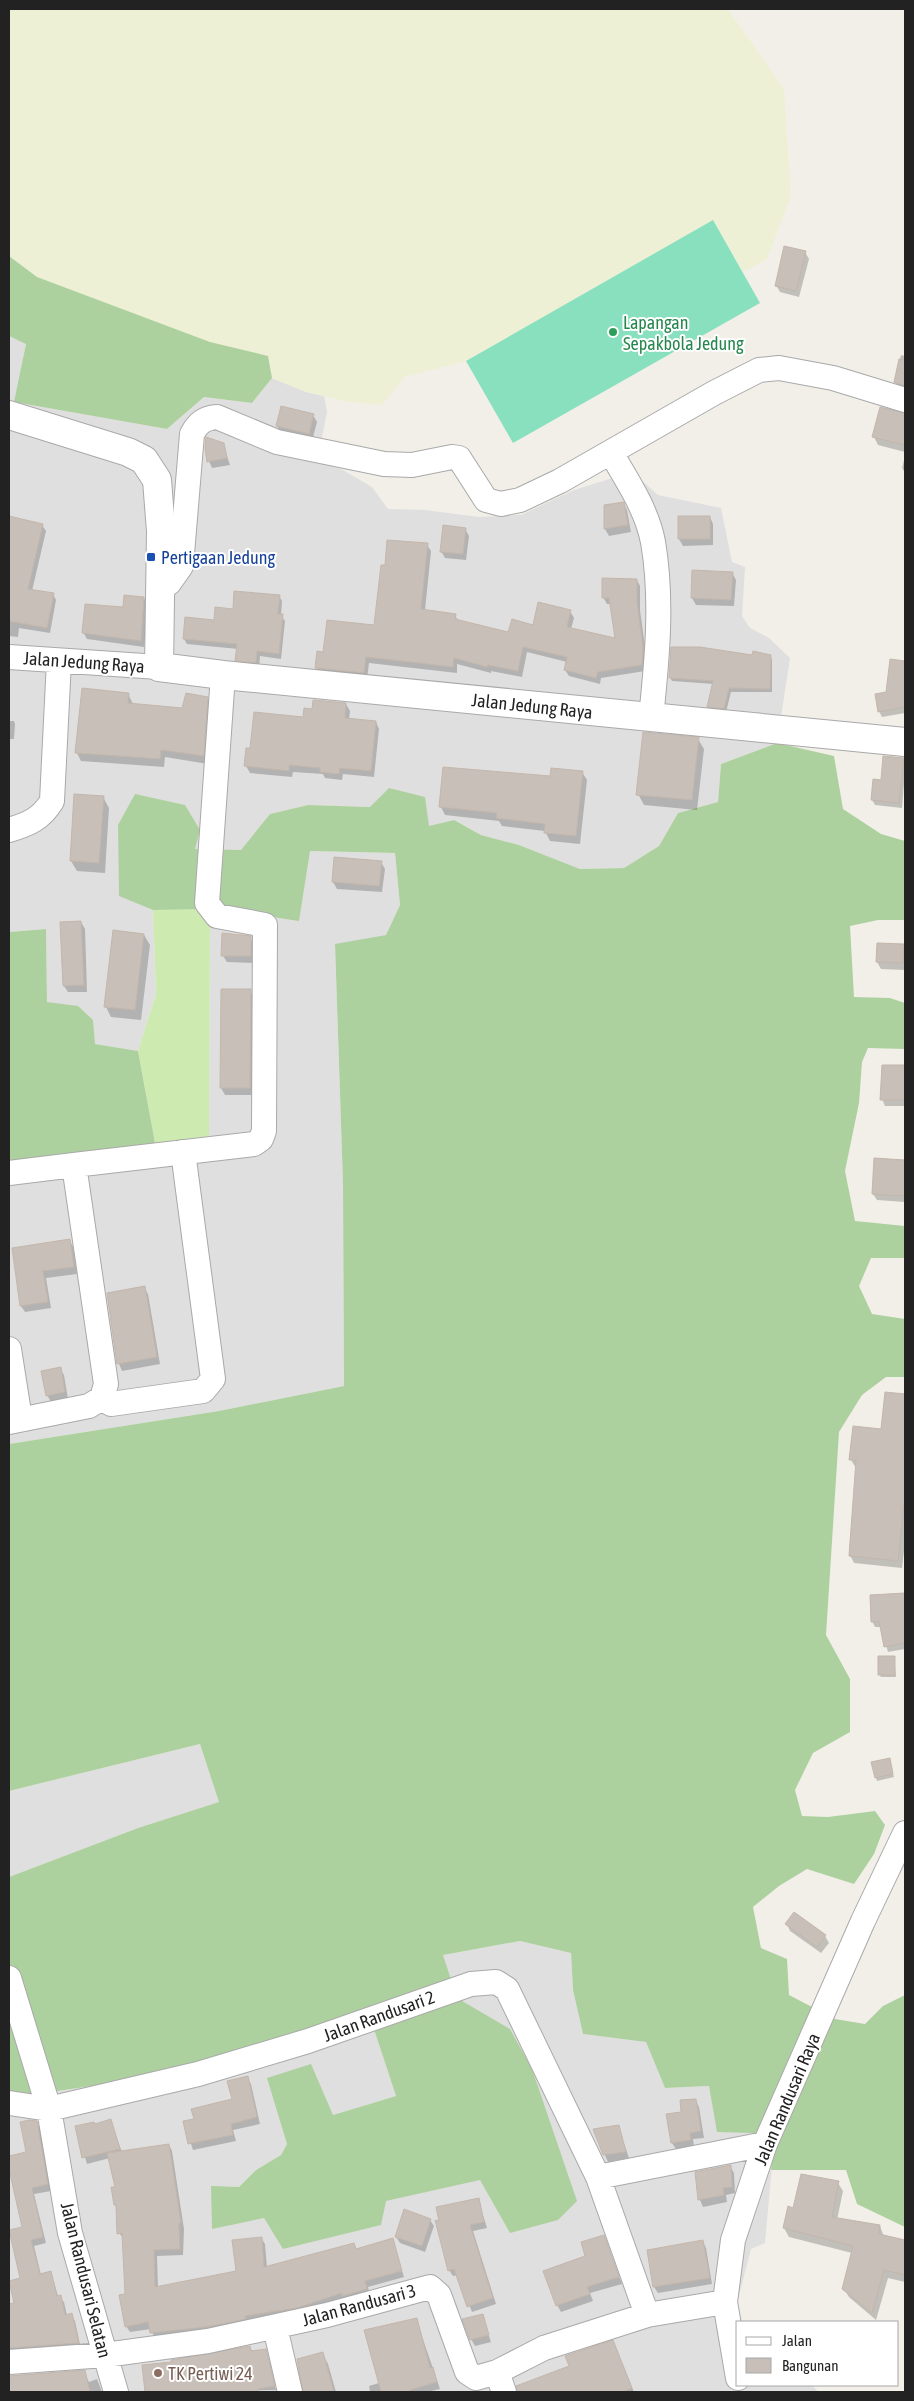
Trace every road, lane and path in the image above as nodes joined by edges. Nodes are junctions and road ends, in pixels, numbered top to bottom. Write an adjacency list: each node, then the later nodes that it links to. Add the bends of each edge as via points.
1 (905, 400): 3 (street, via 833,378 767,368 752,372)
2 (9, 415): 4 (street, Jalan Jedung Raya, via 128,452 144,460 157,480 161,531)
3 (611, 453): 4 (street, via 520,500 501,504 486,500 459,458 412,465 384,464 277,442 218,417 209,418 197,425 192,434 182,566); 9 (street, via 639,502 653,541 658,629)
4 (160, 589): 7 (street, Jalan Jedung Raya)
5 (9, 657): 6 (street, Jalan Jedung Raya)
6 (59, 660): 7 (street, Jalan Jedung Raya); 11 (street, via 52,801 39,818)
7 (159, 667): 8 (street, Jalan Jedung Raya)
8 (223, 675): 9 (street, Jalan Jedung Raya); 12 (street, via 207,903 217,916 265,925 264,1132 254,1144)
9 (651, 718): 10 (street, Jalan Jedung Raya)
10 (905, 742)
11 (9, 830)
12 (184, 1152): 13 (street); 16 (street, via 213,1379 203,1391 185,1395 111,1404)
13 (74, 1165): 14 (street); 16 (street, via 106,1384)
14 (9, 1173)
15 (9, 1349): 17 (street)
16 (102, 1398): 17 (street, via 89,1406)
17 (14, 1420)
18 (905, 1833): 22 (street, Jalan Randusari Raya)
19 (9, 1978): 21 (street, Jalan Randusari Selatan)
20 (9, 2102): 21 (street)
21 (48, 2109): 23 (street, Jalan Randusari 2, via 198,2074 308,2042 471,1984 496,1982 507,1989); 27 (street, Jalan Randusari Selatan, via 70,2234)
22 (765, 2144): 23 (street); 24 (street, Jalan Randusari Raya, via 733,2240)
23 (598, 2176): 25 (street, Jalan Randusari 2)
24 (725, 2302): 25 (street, Jalan Randusari 3); 29 (street, Jalan Randusari Raya)
25 (647, 2316): 30 (street, Jalan Randusari 3, via 544,2348)
26 (275, 2327): 27 (street, Jalan Randusari 3); 30 (street, Jalan Randusari 3, via 430,2288 439,2295 467,2372 476,2378); 32 (street)
27 (105, 2355): 28 (street, Jalan Randusari 3); 31 (street, Jalan Randusari Selatan)
28 (9, 2362)
29 (736, 2366)
30 (500, 2382)
31 (116, 2392)
32 (290, 2392)

